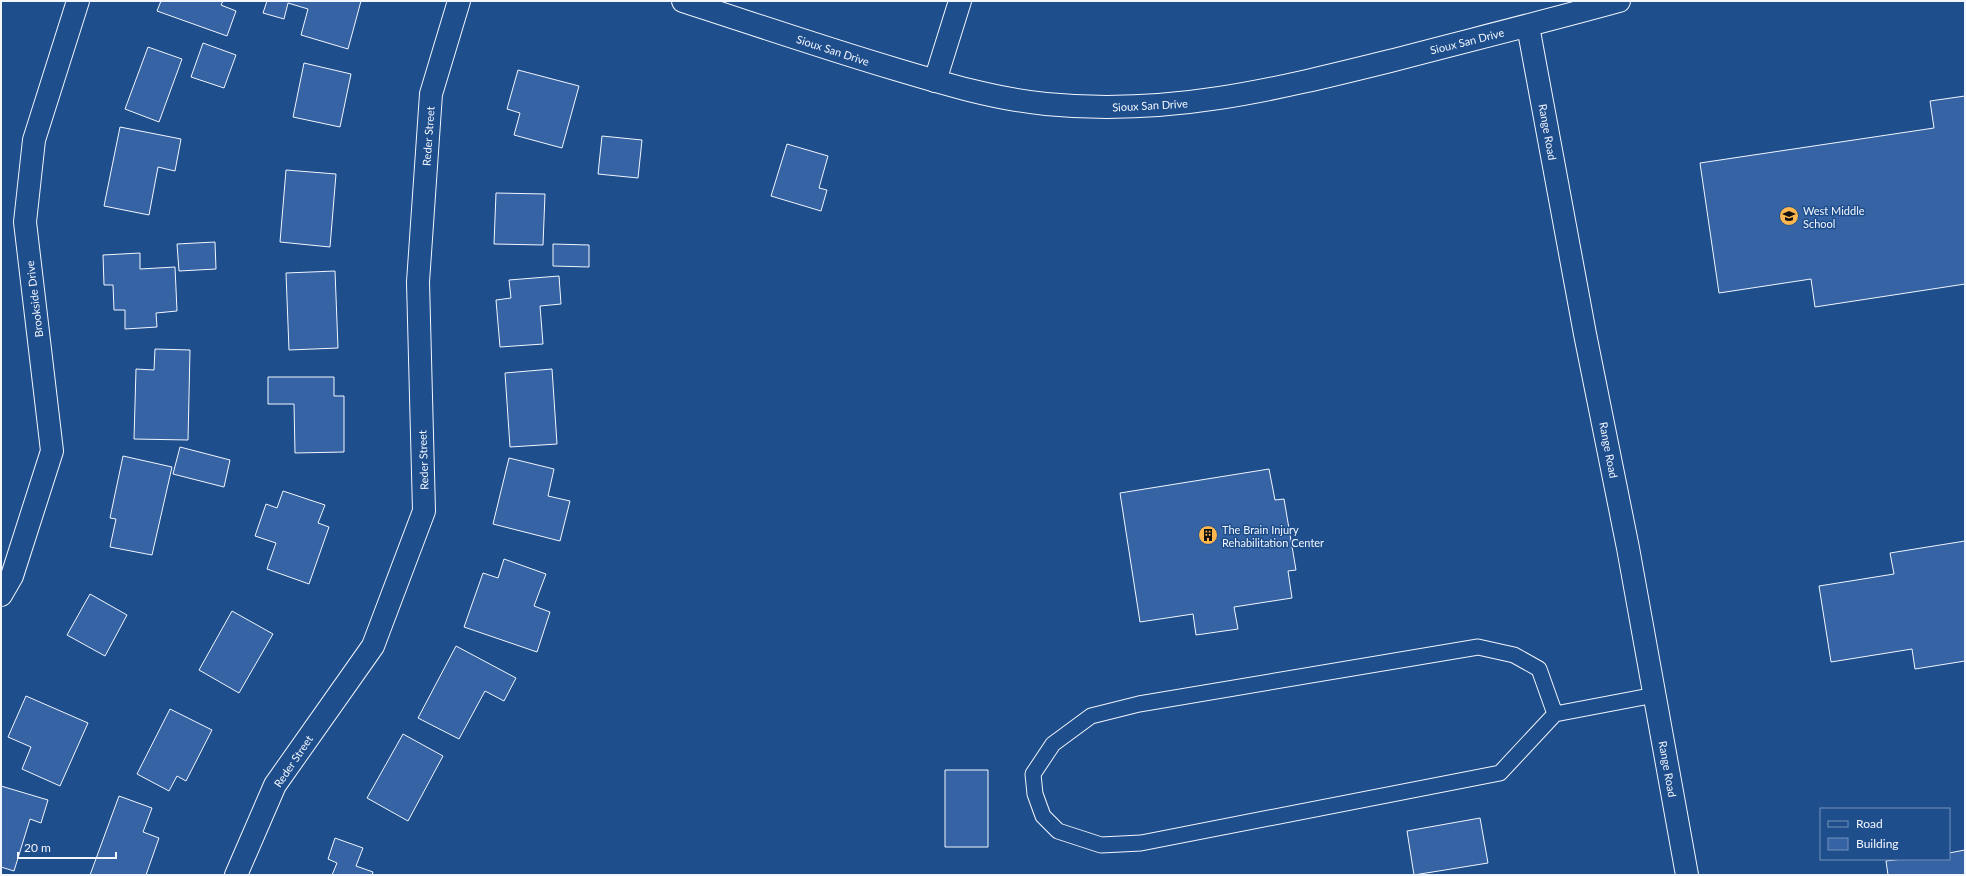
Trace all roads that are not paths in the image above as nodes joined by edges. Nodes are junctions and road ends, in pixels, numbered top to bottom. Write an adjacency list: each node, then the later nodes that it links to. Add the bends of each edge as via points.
1 (78, 1): 8 (street, Brookside Drive, via 34,140 25,222 52,451 12,576)
2 (458, 1): 11 (street, Reder Street, via 431,94 418,274 424,511 373,646 276,785)
3 (684, 1): 7 (street, Sioux San Drive)
4 (960, 1): 7 (street)
5 (1619, 1): 6 (street, Sioux San Drive)
6 (1528, 26): 7 (street, Sioux San Drive, via 1325,78 1255,93 1155,106 1096,107 1045,104 990,95); 9 (street, Range Road)
7 (935, 81)
8 (1, 595)
9 (1655, 695): 10 (lane); 12 (street, Range Road)
10 (1555, 714): 10 (lane, via 1500,773 1141,843 1101,845 1058,830 1043,816 1035,794 1033,774 1054,744 1091,716 1147,702 1478,647 1514,655 1539,669)
11 (236, 875)
12 (1687, 875)

